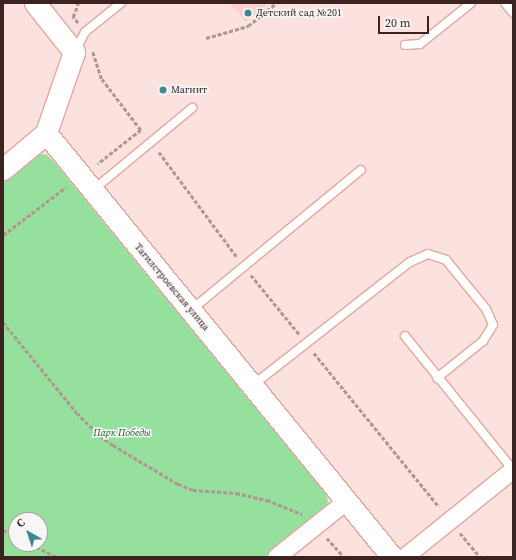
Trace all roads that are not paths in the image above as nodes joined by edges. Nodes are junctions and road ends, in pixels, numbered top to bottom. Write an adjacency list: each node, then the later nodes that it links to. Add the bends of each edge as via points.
1 (35, 3): 7 (street)
2 (121, 3): 7 (lane, via 85,32)
3 (471, 3): 6 (lane, via 420,44)
4 (506, 3): 5 (lane)
5 (513, 13)
6 (405, 44)
7 (74, 52): 9 (street)
8 (192, 108): 12 (lane)
9 (46, 133): 10 (street); 12 (street, Тагилстроевская улица)
10 (3, 169)
11 (361, 170): 13 (lane)
12 (93, 190): 13 (street, Тагилстроевская улица)
13 (192, 310): 16 (street, Тагилстроевская улица)
14 (405, 336): 15 (lane)
15 (437, 378): 16 (lane, via 483,341 493,325 486,309 446,260 428,254 410,262); 17 (lane)
16 (253, 385): 18 (street, Тагилстроевская улица)
17 (513, 469): 21 (street)
18 (346, 501): 19 (street); 20 (street, Тагилстроевская улица)
19 (276, 557)
20 (392, 557)
21 (404, 557)

